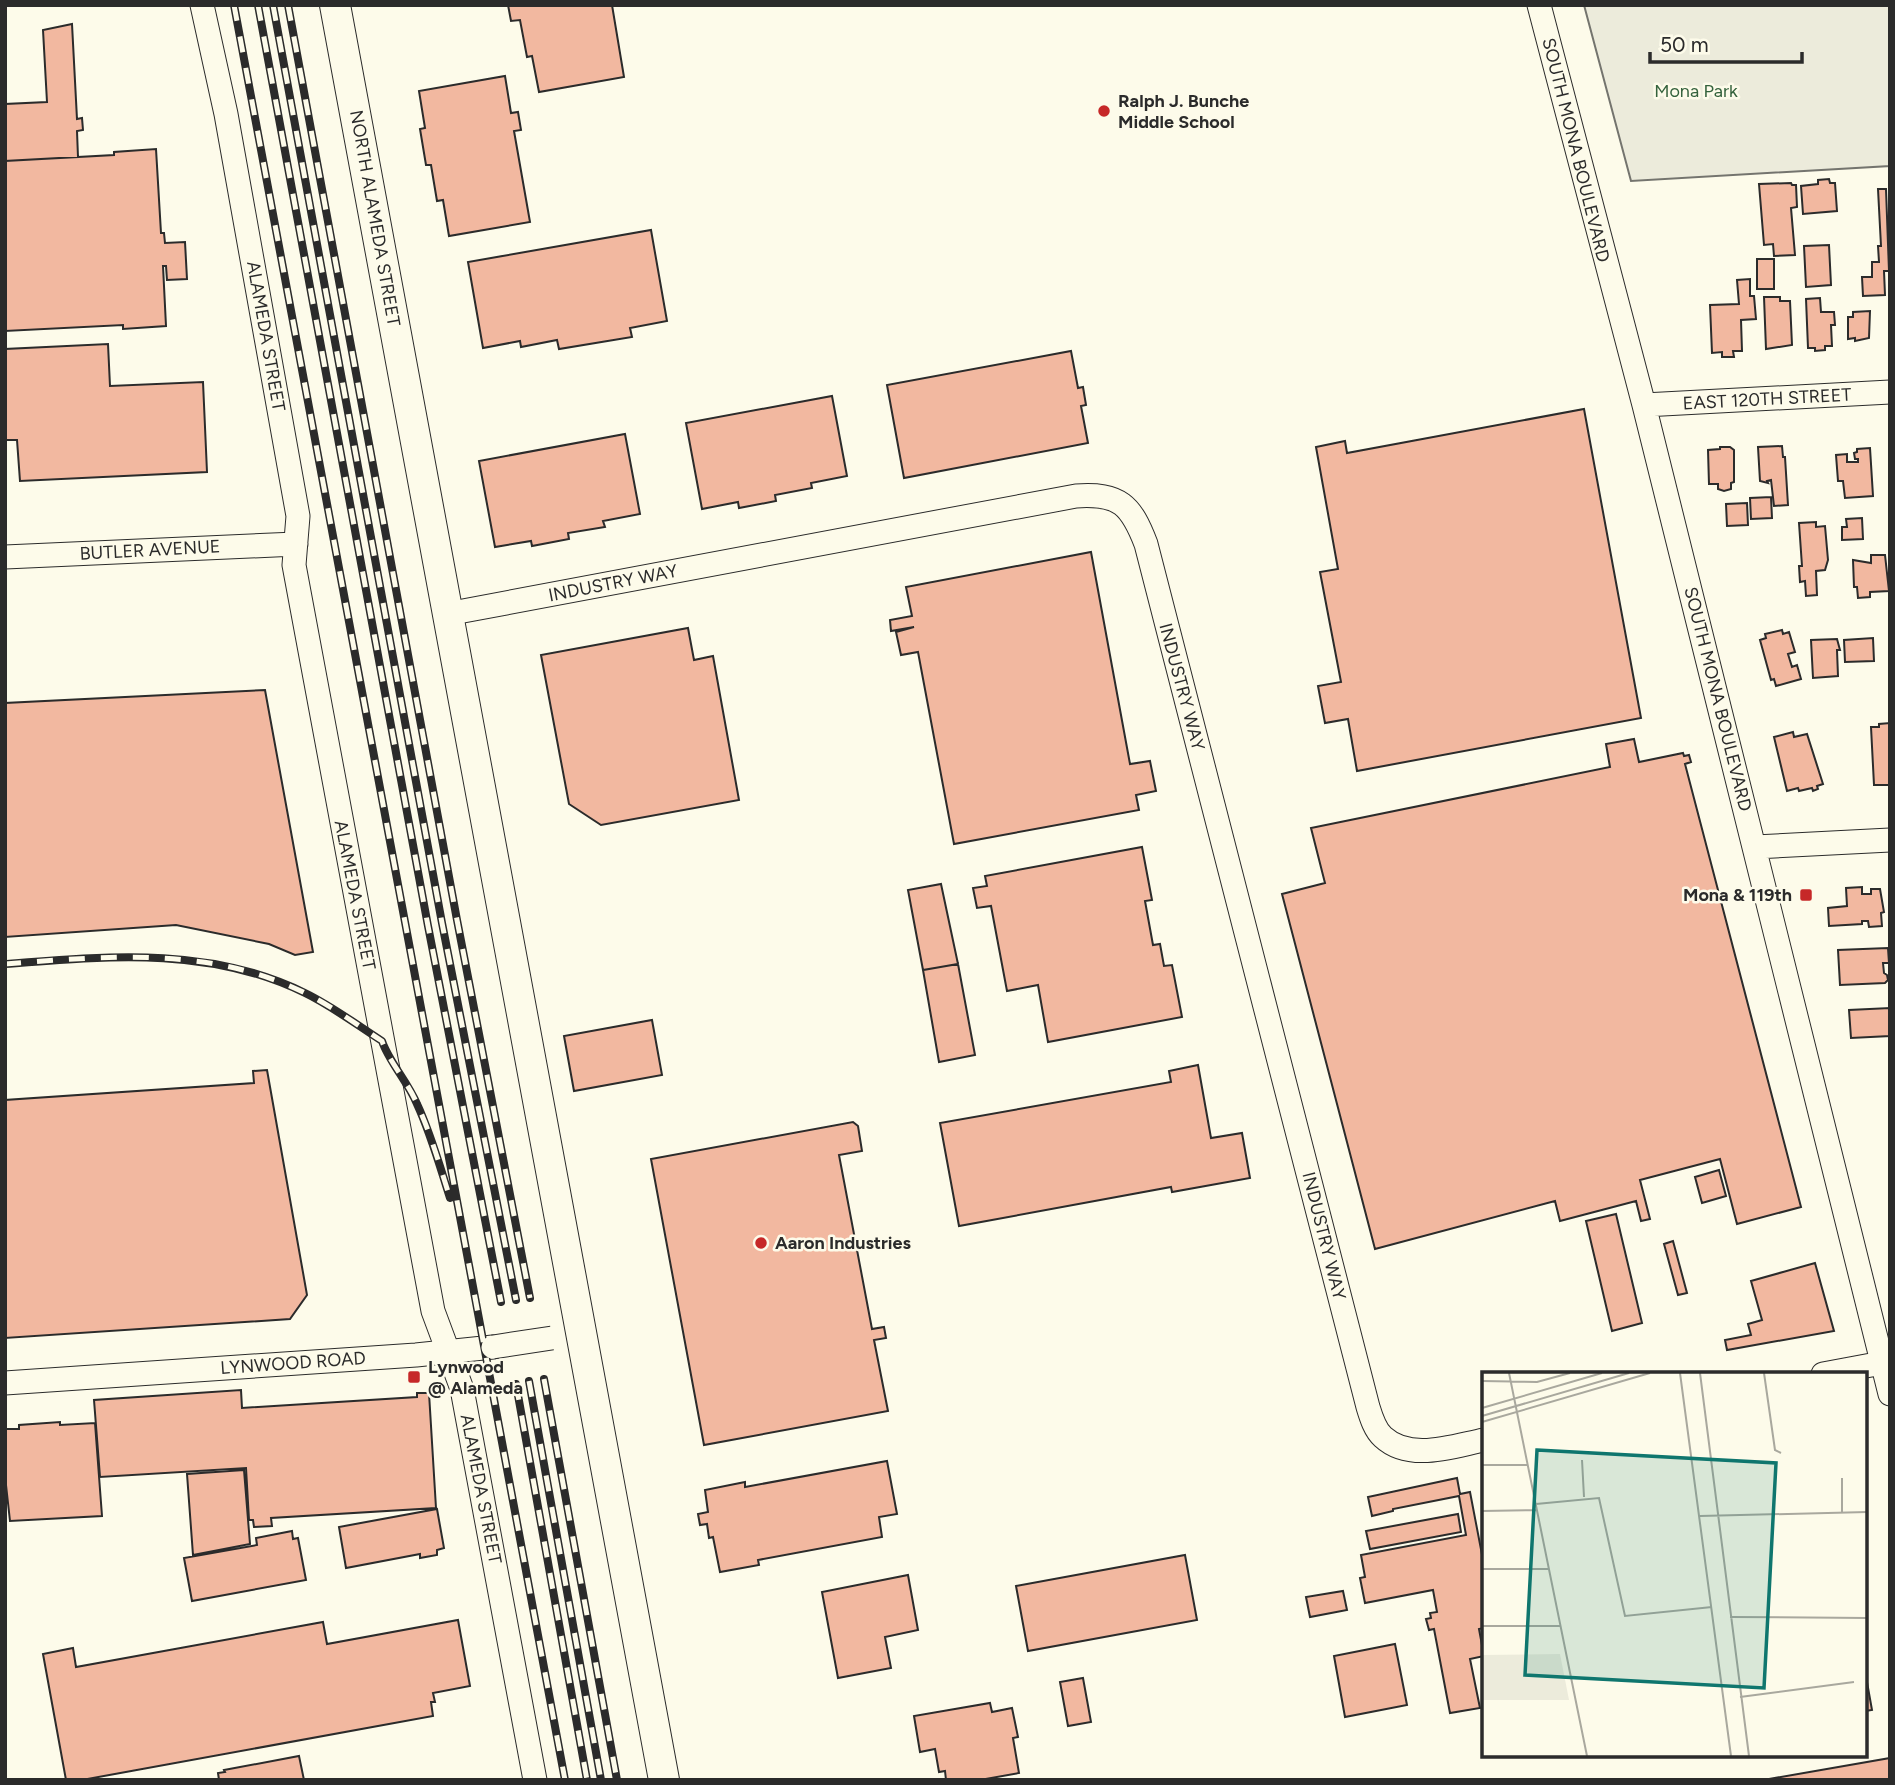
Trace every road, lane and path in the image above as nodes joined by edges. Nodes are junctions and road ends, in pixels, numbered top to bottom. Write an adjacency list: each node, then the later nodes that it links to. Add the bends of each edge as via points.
1 (202, 5): 6 (street, ALAMEDA STREET, via 298,516)
2 (335, 5): 8 (main road, NORTH ALAMEDA STREET)
3 (1539, 5): 5 (street, SOUTH MONA BOULEVARD)
4 (1890, 392): 5 (street, EAST 120TH STREET)
5 (1644, 405): 10 (street, SOUTH MONA BOULEVARD)
6 (296, 544): 7 (street, BUTLER AVENUE); 13 (street, ALAMEDA STREET, via 293,565 414,1212 433,1311)
7 (5, 557)
8 (447, 614): 12 (main road); 18 (street, INDUSTRY WAY, via 1076,496 1096,495 1128,507 1146,544 1368,1407 1381,1436 1406,1449 1421,1451)
9 (1890, 840): 10 (street)
10 (1755, 847): 11 (street, SOUTH MONA BOULEVARD)
11 (1880, 1313): 14 (street, SOUTH MONA BOULEVARD)
12 (566, 1335): 13 (street, LYNWOOD ROAD, bridge); 20 (main road)
13 (450, 1352): 16 (street, LYNWOOD ROAD); 19 (street, ALAMEDA STREET, via 462,1389)
14 (1882, 1363): 15 (street); 17 (street, SOUTH MONA BOULEVARD)
15 (1834, 1372)
16 (5, 1383)
17 (1890, 1394)
18 (1482, 1440)
19 (535, 1780)
20 (664, 1780)

